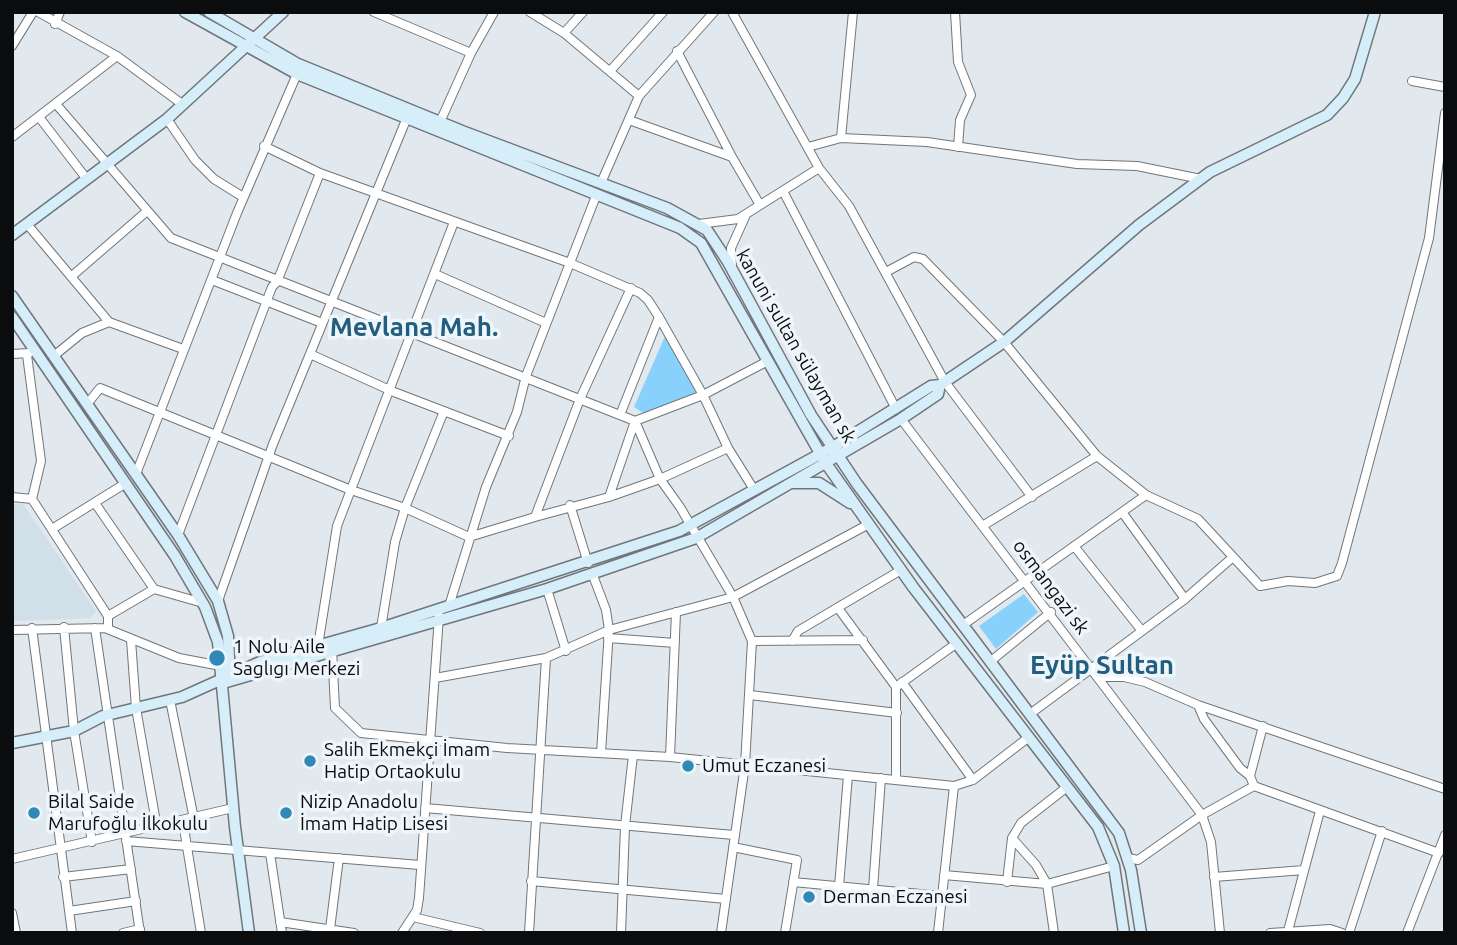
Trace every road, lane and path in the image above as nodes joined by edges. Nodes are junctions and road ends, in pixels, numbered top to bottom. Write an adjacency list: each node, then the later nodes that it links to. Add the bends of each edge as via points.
1 (33, 12): 20 (street)
2 (38, 12): 17 (street)
3 (60, 12): 17 (street)
4 (185, 12): 19 (street)
5 (209, 12): 19 (street, kanuni sultan sülayman sk)
6 (283, 12): 19 (street)
7 (374, 12): 22 (street)
8 (494, 12): 22 (street)
9 (530, 12): 18 (street)
10 (583, 12): 18 (street)
11 (663, 12): 24 (street)
12 (714, 12): 21 (street)
13 (732, 12): 40 (street)
14 (853, 12): 38 (street)
15 (956, 12): 41 (street, via 958,61 971,94 960,120)
16 (1375, 12): 47 (street, via 1355,79 1327,115)
17 (55, 24): 23 (street)
18 (564, 33): 24 (street)
19 (249, 43): 25 (street); 30 (street); 36 (street, kanuni sultan sülayman sk)
20 (12, 46)
21 (677, 51): 28 (street); 42 (street)
22 (471, 53): 36 (street)
23 (117, 56): 29 (street); 30 (street)
24 (611, 70): 28 (street)
25 (297, 74): 34 (street); 39 (street)
26 (1412, 81): 27 (street)
27 (1445, 87)
28 (639, 96): 35 (street)
29 (56, 104): 32 (street); 43 (street)
30 (182, 104): 33 (street)
31 (1445, 113): 130 (street, via 1429,238 1337,576 1315,583 1260,586)
32 (39, 117): 37 (street); 46 (street)
33 (167, 119): 43 (street); 52 (street, via 195,160)
34 (406, 120): 50 (street); 51 (street)
35 (629, 120): 42 (street); 48 (street)
36 (440, 122): 48 (street, kanuni sultan sülayman sk)
37 (12, 137)
38 (841, 138): 40 (street); 41 (street)
39 (264, 146): 45 (street); 52 (street)
40 (808, 147): 44 (street)
41 (958, 147): 47 (street, via 1077,164 1137,166)
42 (732, 157): 53 (street)
43 (105, 164): 46 (street); 54 (street)
44 (819, 168): 49 (street); 63 (street, via 849,205)
45 (320, 173): 50 (street); 67 (street)
46 (86, 178): 57 (street)
47 (1201, 179): 78 (street, via 1139,225)
48 (601, 183): 58 (street, kanuni sultan sülayman sk)
49 (783, 191): 53 (street); 93 (street, osmangazi sk)
50 (375, 193): 56 (street); 70 (street)
51 (596, 196): 61 (street); 84 (street, via 680,228 701,243)
52 (243, 197): 60 (street)
53 (760, 205): 55 (street)
54 (146, 212): 60 (street, via 171,238); 65 (street)
55 (746, 214): 58 (street, via 728,222); 62 (street, via 734,236)
56 (454, 222): 61 (street); 64 (street)
57 (27, 224): 59 (street); 65 (street)
58 (699, 224): 62 (street, kanuni sultan sülayman sk)
59 (12, 235)
60 (220, 259): 66 (street); 67 (street)
61 (570, 263): 68 (street); 76 (street)
62 (732, 270): 100 (street, kanuni sultan sülayman sk, via 811,415)
63 (886, 272): 78 (street, via 914,257 923,259); 86 (street)
64 (435, 274): 76 (street); 77 (street)
65 (72, 276): 74 (street)
66 (212, 280): 71 (street); 79 (street)
67 (277, 282): 70 (street); 71 (street)
68 (631, 288): 73 (street, via 648,300); 89 (street)
69 (12, 296): 83 (street)
70 (332, 301): 75 (street); 77 (street)
71 (268, 302): 75 (street); 96 (street)
72 (12, 317): 80 (street)
73 (659, 317): 88 (street); 94 (street)
74 (109, 323): 79 (street); 83 (street, via 82,333)
75 (322, 323): 82 (street)
76 (546, 323): 85 (street)
77 (412, 331): 85 (street); 87 (street)
78 (1004, 342): 86 (street); 101 (street)
79 (183, 349): 91 (street)
80 (30, 352): 81 (street); 107 (street); 115 (street, via 41,461)
81 (12, 354)
82 (310, 354): 87 (street); 102 (street)
83 (55, 355): 90 (street)
84 (766, 362): 88 (street); 103 (street)
85 (526, 376): 89 (street); 97 (street)
86 (942, 384): 93 (street, via 938,394); 114 (street)
87 (390, 390): 92 (street); 110 (street)
88 (704, 395): 95 (street); 99 (street)
89 (580, 399): 94 (street); 121 (street)
90 (88, 403): 91 (street, via 100,388); 104 (street)
91 (160, 411): 96 (street); 104 (street)
92 (444, 411): 97 (street); 118 (street)
93 (899, 414): 98 (street); 100 (street); 123 (street, osmangazi sk)
94 (620, 415): 95 (street)
95 (635, 421): 106 (street); 113 (street)
96 (217, 436): 102 (street); 126 (street)
97 (509, 436): 127 (street)
98 (859, 443): 100 (street); 105 (street)
99 (728, 448): 106 (street); 109 (street)
100 (836, 451): 103 (street); 105 (street, kanuni sultan sülayman sk)
101 (1097, 456): 111 (street); 114 (street)
102 (269, 457): 110 (street); 138 (street)
103 (823, 458): 108 (street); 109 (street); 119 (street)
104 (136, 474): 126 (street)
105 (851, 475): 145 (street, kanuni sultan sülayman sk)
106 (660, 479): 113 (street); 124 (street)
107 (126, 483): 116 (street); 139 (street)
108 (780, 486): 119 (street, via 819,483); 128 (street)
109 (753, 488): 124 (street)
110 (351, 490): 118 (street); 160 (street, via 337,526)
111 (1146, 495): 120 (street); 130 (street, via 1198,519)
112 (12, 497): 115 (street)
113 (609, 497): 117 (street)
114 (1032, 497): 123 (street)
115 (32, 499): 125 (street)
116 (95, 503): 125 (street); 134 (street)
117 (570, 505): 121 (street); 131 (street)
118 (405, 508): 127 (street); 149 (street)
119 (859, 510): 122 (street)
120 (1122, 512): 129 (street); 137 (street)
121 (535, 517): 127 (street)
122 (869, 524): 132 (street); 136 (street)
123 (984, 525): 133 (street, osmangazi sk)
124 (689, 526): 128 (street); 131 (street)
125 (52, 529): 144 (street)
126 (178, 536): 138 (street)
127 (469, 537): 141 (street)
128 (696, 538): 131 (street); 136 (street)
129 (1074, 546): 133 (street); 152 (street)
130 (1233, 557): 137 (street)
131 (590, 568): 135 (street); 141 (street); 153 (street, via 606,610)
132 (901, 570): 140 (street); 159 (street)
133 (1026, 580): 143 (street, osmangazi sk); 145 (street)
134 (154, 589): 139 (street); 144 (street)
135 (547, 589): 141 (street); 162 (street)
136 (733, 597): 142 (street); 156 (street)
137 (1185, 599): 152 (street)
138 (218, 601): 166 (street, via 228,636)
139 (203, 603): 166 (street)
140 (838, 608): 155 (street); 157 (street, via 797,631)
141 (442, 611): 149 (street); 161 (street); 168 (street)
142 (676, 612): 153 (street); 158 (street)
143 (1051, 612): 164 (street); 165 (street, osmangazi sk)
144 (108, 616): 150 (street)
145 (963, 625): 164 (street, kanuni sultan sülayman sk)
146 (64, 627): 147 (street); 148 (street); 178 (street)
147 (32, 628): 151 (street); 180 (street)
148 (94, 628): 150 (street); 176 (street)
149 (381, 628): 161 (street)
150 (108, 629): 154 (street)
151 (12, 630)
152 (1142, 631): 165 (street)
153 (608, 634): 158 (street); 162 (street); 184 (street)
154 (131, 640): 166 (street); 173 (street)
155 (863, 640): 157 (street); 169 (street)
156 (752, 641): 157 (street); 170 (street)
157 (792, 641)
158 (675, 643): 186 (street)
159 (957, 643): 169 (street); 179 (street)
160 (318, 646): 161 (street); 166 (street)
161 (332, 646): 166 (street); 181 (street, via 335,708 361,733)
162 (566, 651): 163 (street)
163 (546, 657): 168 (street); 183 (street)
164 (991, 661): 175 (street, kanuni sultan sülayman sk)
165 (1092, 667): 167 (street, osmangazi sk); 175 (street)
166 (225, 676): 171 (street); 197 (street)
167 (1099, 677): 172 (street, via 1145,682); 200 (street, osmangazi sk)
168 (435, 678): 181 (street)
169 (899, 685): 174 (street); 192 (street)
170 (750, 695): 174 (street); 187 (street)
171 (170, 700): 173 (street); 202 (street)
172 (1198, 705): 177 (street); 189 (street)
173 (136, 708): 176 (street); 205 (street)
174 (897, 713): 191 (street)
175 (1030, 714): 219 (street, kanuni sultan sülayman sk, via 1119,833)
176 (106, 716): 178 (street); 209 (street)
177 (1263, 726): 189 (street); 196 (street)
178 (74, 731): 180 (street); 211 (street)
179 (1029, 737): 192 (street); 195 (street)
180 (45, 739): 182 (street); 214 (street)
181 (430, 739): 183 (street); 198 (street)
182 (12, 743)
183 (540, 750): 184 (street); 201 (street)
184 (601, 753): 185 (street)
185 (633, 755): 186 (street); 204 (street)
186 (670, 757): 187 (street)
187 (744, 765): 188 (street); 207 (street)
188 (848, 775): 190 (street); 232 (street)
189 (1250, 776): 194 (street)
190 (881, 778): 191 (street); 234 (street)
191 (896, 779): 193 (street)
192 (972, 780): 193 (street)
193 (954, 786): 225 (street)
194 (1254, 786): 199 (street); 200 (street)
195 (1067, 787): 210 (street, via 1021,823); 222 (street, via 1098,827)
196 (1445, 789)
197 (233, 808): 202 (street); 215 (street)
198 (425, 808): 201 (street); 221 (street)
199 (1320, 811): 206 (street); 224 (street)
200 (1202, 815): 219 (street, via 1138,860); 227 (street, osmangazi sk, via 1211,842)
201 (535, 817): 204 (street); 228 (street)
202 (194, 819): 203 (street)
203 (183, 822): 205 (street); 212 (street)
204 (625, 826): 207 (street); 233 (street)
205 (157, 828): 209 (street)
206 (1382, 831): 217 (street); 266 (street)
207 (734, 835): 213 (street)
208 (1445, 835): 217 (street)
209 (126, 838): 211 (street); 212 (street); 223 (street)
210 (1012, 838): 230 (street); 231 (street)
211 (92, 842): 214 (street)
212 (186, 846): 215 (street); 249 (street)
213 (733, 847): 229 (street, via 797,860); 236 (street)
214 (60, 849): 220 (street); 226 (street)
215 (237, 851): 216 (street); 250 (street)
216 (270, 853): 218 (street); 241 (street)
217 (1439, 853): 267 (street)
218 (339, 858): 221 (street); 242 (street)
219 (1128, 858): 262 (street, kanuni sultan sülayman sk)
220 (12, 859)
221 (420, 865): 240 (street)
222 (1114, 866): 231 (street); 261 (street)
223 (131, 869): 226 (street); 237 (street)
224 (1304, 870): 227 (street); 244 (street)
225 (944, 875): 230 (street); 235 (street)
226 (63, 877): 238 (street)
227 (1214, 877): 263 (street, osmangazi sk)
228 (531, 881): 233 (street); 255 (street)
229 (793, 882): 232 (street); 258 (street)
230 (1007, 882): 231 (street)
231 (1047, 884): 260 (street)
232 (839, 887): 234 (street)
233 (621, 888): 236 (street); 256 (street)
234 (873, 889): 235 (street)
235 (942, 896): 259 (street)
236 (726, 899): 257 (street)
237 (136, 901): 238 (street); 243 (street)
238 (68, 911): 247 (street)
239 (12, 913): 246 (street)
240 (413, 917): 253 (street); 254 (street)
241 (280, 922): 242 (street); 251 (street)
242 (330, 929): 252 (street)
243 (140, 931): 248 (street)
244 (1288, 931): 245 (street); 264 (street)
245 (1313, 931): 265 (street)
246 (16, 933)
247 (72, 933)
248 (123, 933)
249 (201, 933)
250 (249, 933)
251 (282, 933)
252 (354, 933)
253 (402, 933)
254 (480, 933)
255 (529, 933)
256 (621, 933)
257 (721, 933)
258 (785, 933)
259 (938, 933)
260 (1054, 933)
261 (1124, 933)
262 (1141, 933)
263 (1220, 933)
264 (1270, 933)
265 (1342, 933)
266 (1349, 933)
267 (1407, 933)

